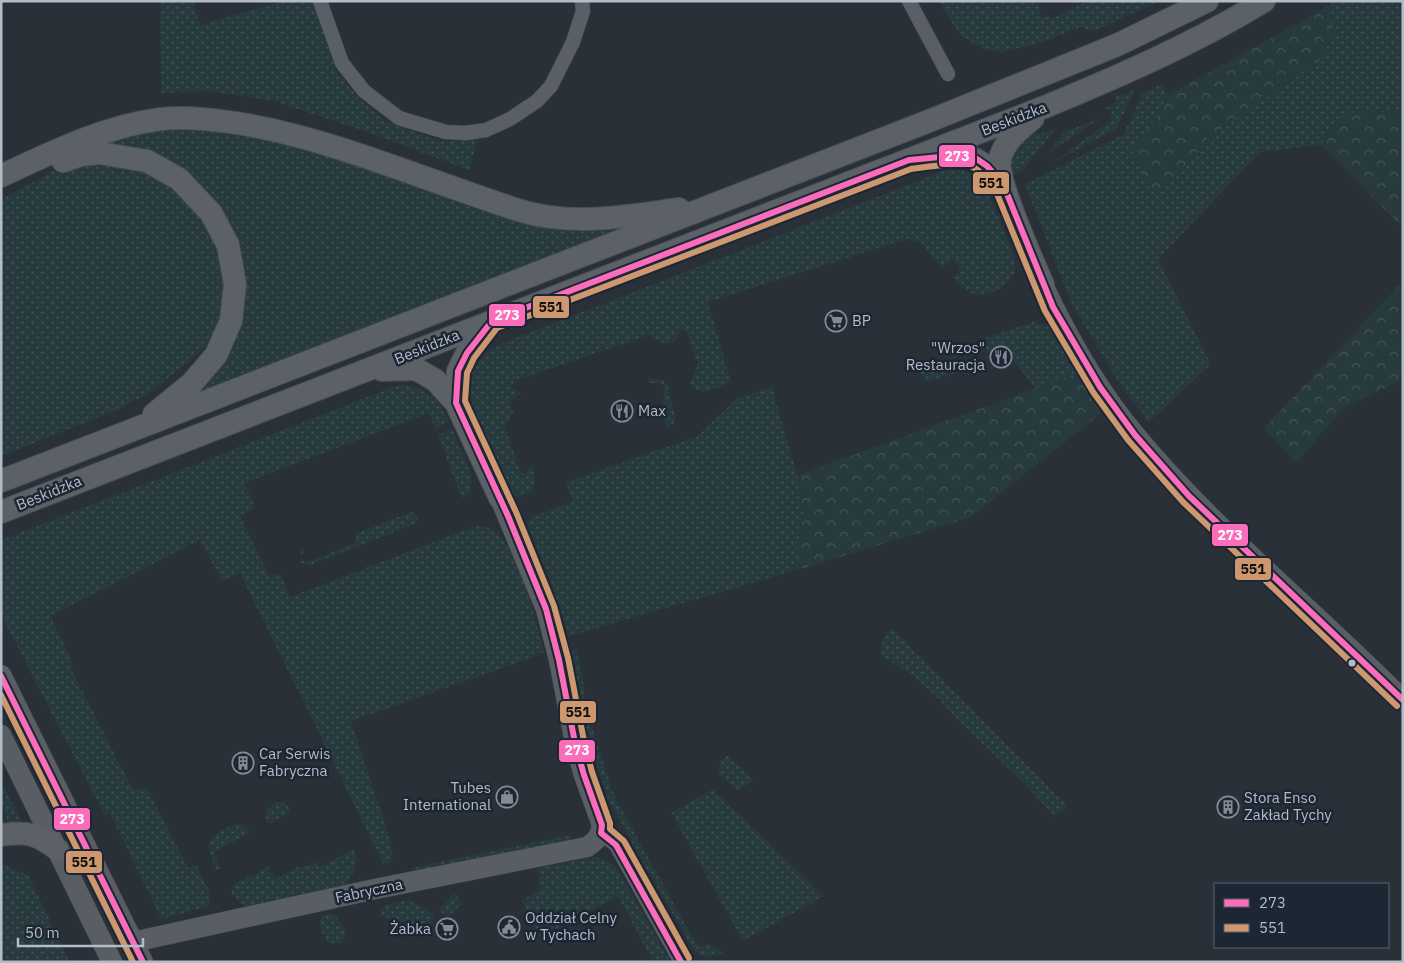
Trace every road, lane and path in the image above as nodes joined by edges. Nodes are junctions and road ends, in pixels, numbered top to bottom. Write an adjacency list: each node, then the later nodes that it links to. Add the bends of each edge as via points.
1 (320, 1): 2 (street, via 342,63 364,92 399,118 439,130 465,133 486,130 510,119 537,101 551,86 573,42)
2 (582, 1)
3 (909, 1): 6 (street)
4 (1264, 1): 7 (main road, Beskidzka, via 1178,49)
5 (1203, 3): 12 (main road, Beskidzka, via 1117,46)
6 (948, 74)
7 (1048, 106): 8 (main road, Beskidzka); 10 (main road, via 1010,137 1000,159)
8 (909, 160): 10 (main road, via 974,157 987,166); 14 (main road, Beskidzka)
9 (1, 176): 12 (main road, via 128,124 163,118 200,118 299,136 526,213 566,219 609,219)
10 (1002, 184): 13 (main road)
11 (1, 190): 17 (main road, via 51,166 81,155 100,153 147,161 179,179 211,213 230,255 235,284 231,321 216,355 192,383)
12 (720, 203): 17 (main road, Beskidzka)
13 (1042, 285): 22 (main road, via 1100,387 1135,435 1189,496)
14 (492, 322): 15 (main road, Beskidzka); 16 (main road, via 458,371)
15 (366, 371): 16 (main road, via 416,369 436,380); 20 (main road, Beskidzka)
16 (456, 403): 19 (main road)
17 (138, 427): 18 (main road, Beskidzka)
18 (1, 481)
19 (500, 498): 24 (main road, via 546,609 575,743 602,825)
20 (7, 510)
21 (1, 675): 27 (main road)
22 (1403, 700)
23 (1, 736): 26 (main road)
24 (601, 833): 27 (main road, Fabryczna, via 587,847); 30 (street, via 616,845)
25 (1, 835): 26 (main road, via 29,834 44,839)
26 (58, 850): 28 (main road)
27 (133, 942): 29 (main road)
28 (112, 962)
29 (143, 962)
30 (682, 962)

